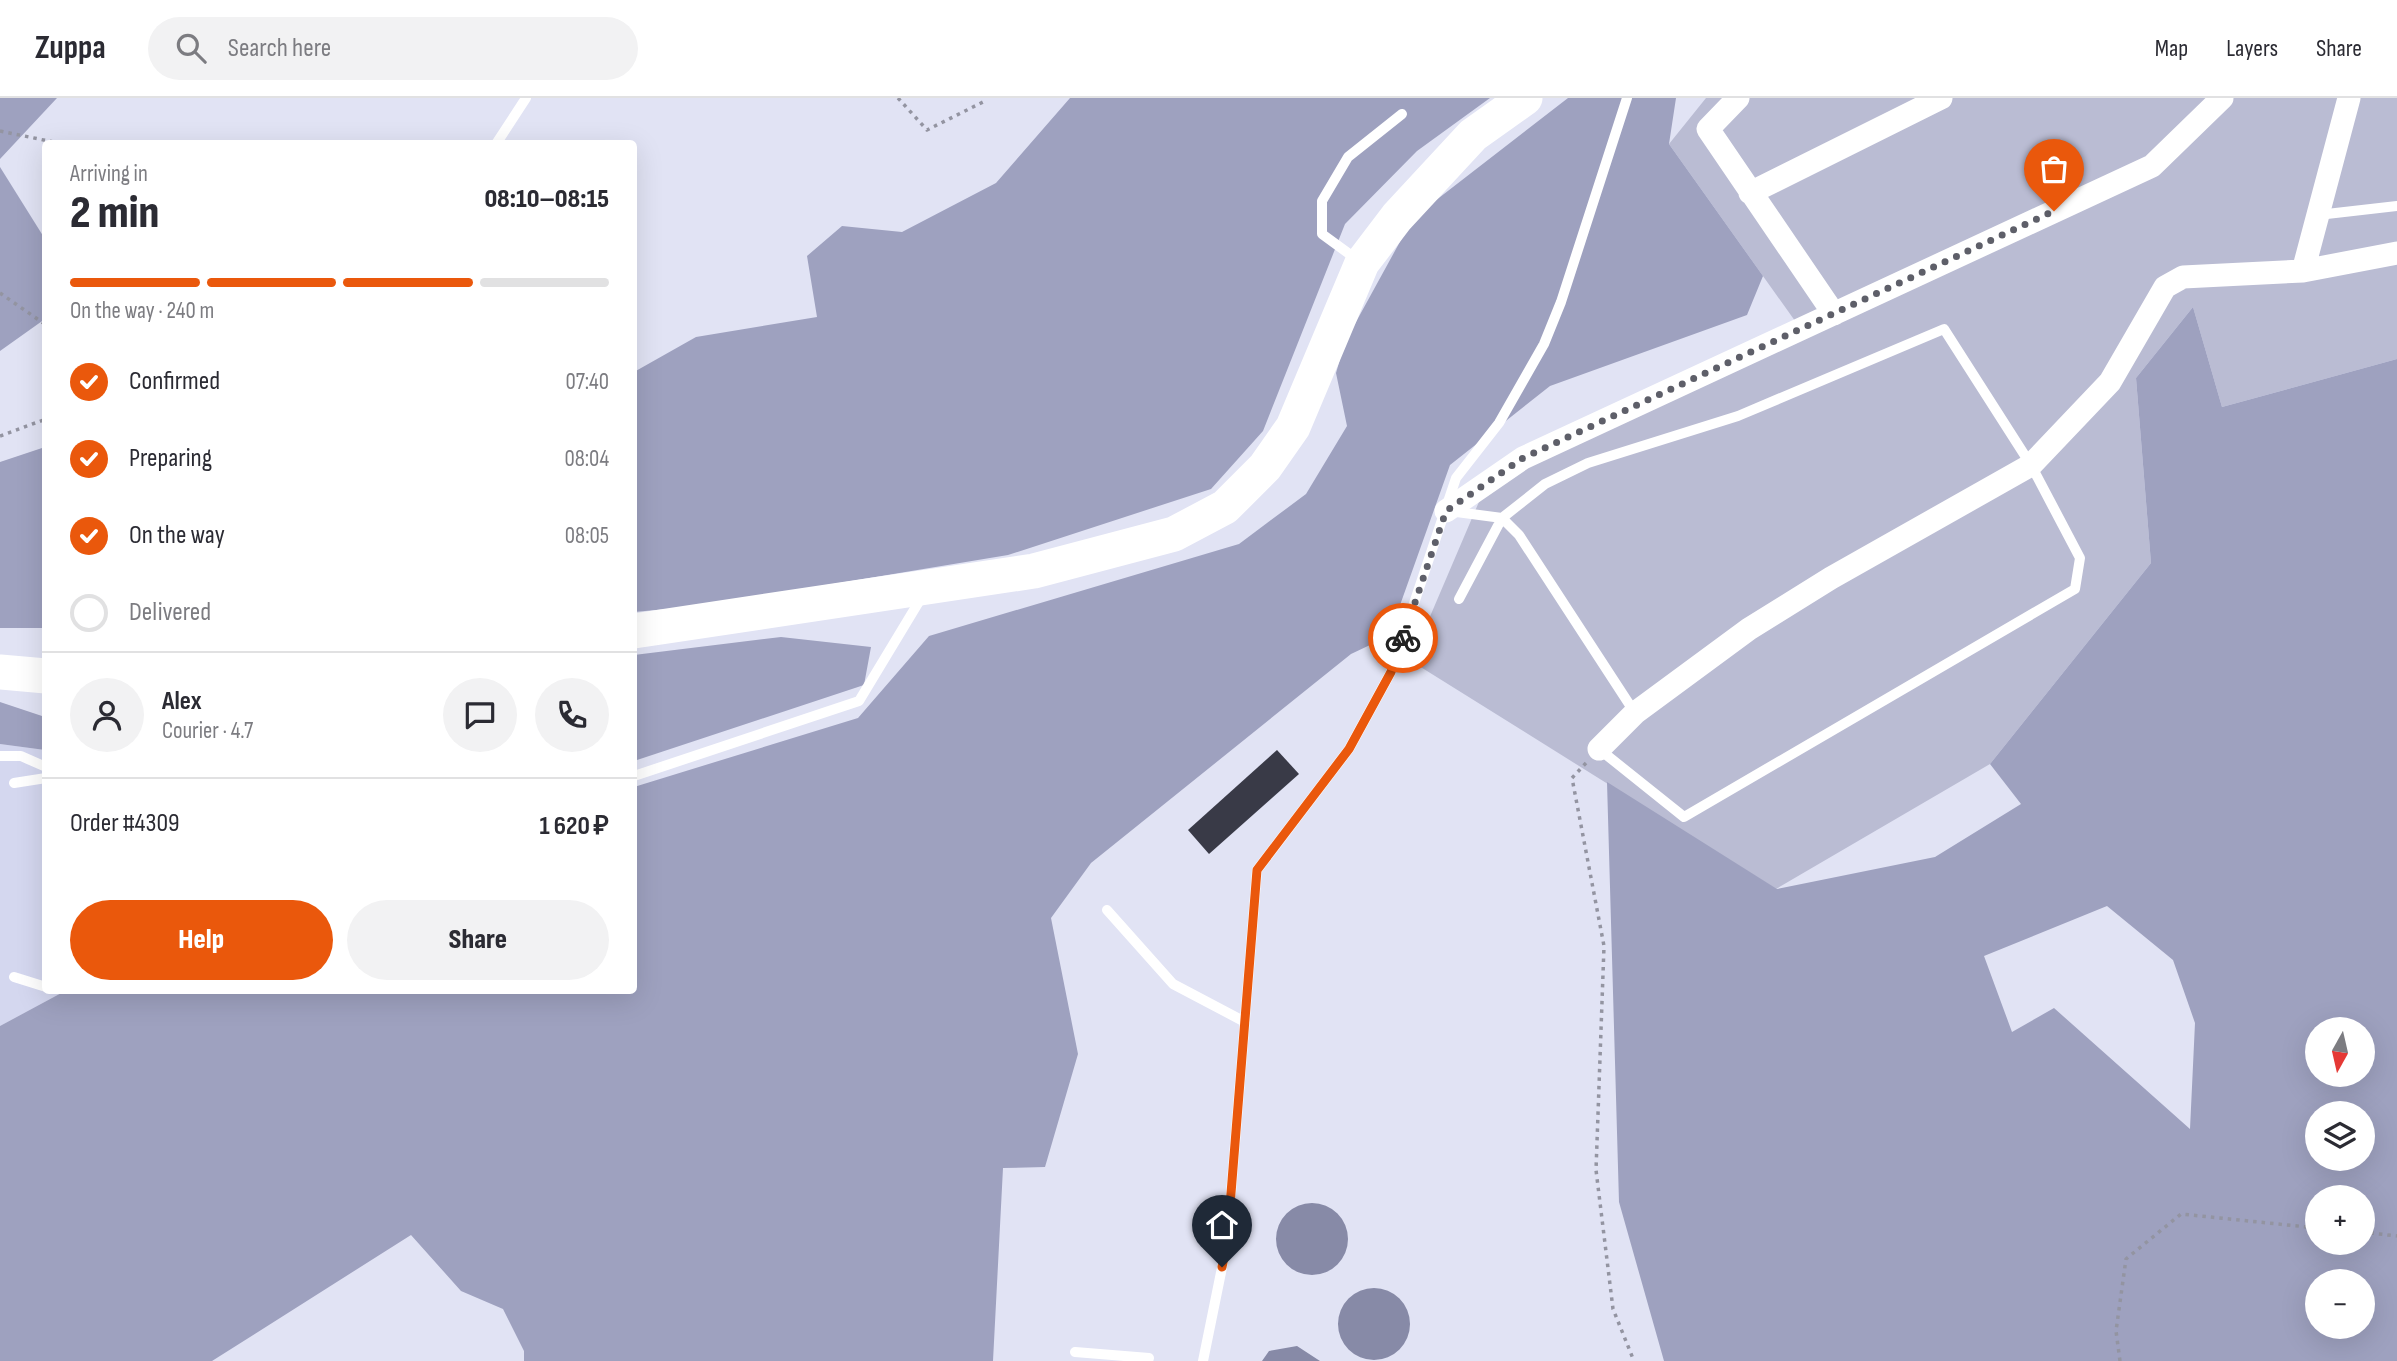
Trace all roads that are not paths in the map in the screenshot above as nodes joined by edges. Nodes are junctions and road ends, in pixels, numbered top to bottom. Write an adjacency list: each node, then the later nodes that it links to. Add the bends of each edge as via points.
1 (526, 98): 9 (lane)
2 (1525, 98): 14 (main road, via 1473,135 1397,217)
3 (1627, 98): 18 (lane, via 1544,344 1499,424 1456,478)
4 (1738, 98): 10 (street, via 1708,129)
5 (1941, 98): 10 (street)
6 (2222, 98): 16 (street, via 2152,166)
7 (2349, 98): 12 (street)
8 (1402, 114): 14 (lane, via 1348,157 1322,201 1322,234)
9 (499, 140)
10 (1750, 192): 16 (street)
11 (2397, 206): 12 (lane)
12 (2318, 215): 15 (street)
13 (2397, 253): 15 (street)
14 (1362, 263): 20 (main road, via 1293,427 1265,467 1225,507 1174,534 1034,571)
15 (2303, 271): 17 (street, via 2183,277 2165,287 2110,382)
16 (1834, 314): 18 (street, via 1523,458)
17 (2031, 465): 19 (lane, via 1944,329 1738,416 1588,463 1545,484); 25 (street, via 1749,629); 26 (lane, via 2080,558 2075,589 1684,817)
18 (1446, 511): 19 (lane); 35 (lane, via 1391,672 1349,749 1257,870)
19 (1502, 518): 21 (lane); 25 (lane, via 1519,534)
20 (928, 587): 22 (main road); 29 (lane, via 859,701)
21 (1459, 599)
22 (637, 631)
23 (0, 672): 24 (main road)
24 (42, 676)
25 (1636, 713): 26 (street)
26 (1599, 749)
27 (0, 756): 28 (lane, via 21,756)
28 (42, 765)
29 (637, 775)
30 (42, 779): 31 (lane)
31 (14, 783)
32 (1107, 910): 35 (lane, via 1174,984)
33 (13, 977): 34 (lane)
34 (42, 986)
35 (1245, 1022): 38 (lane, via 1227,1243)
36 (1074, 1352): 37 (lane)
37 (1149, 1361)
38 (1203, 1361)

